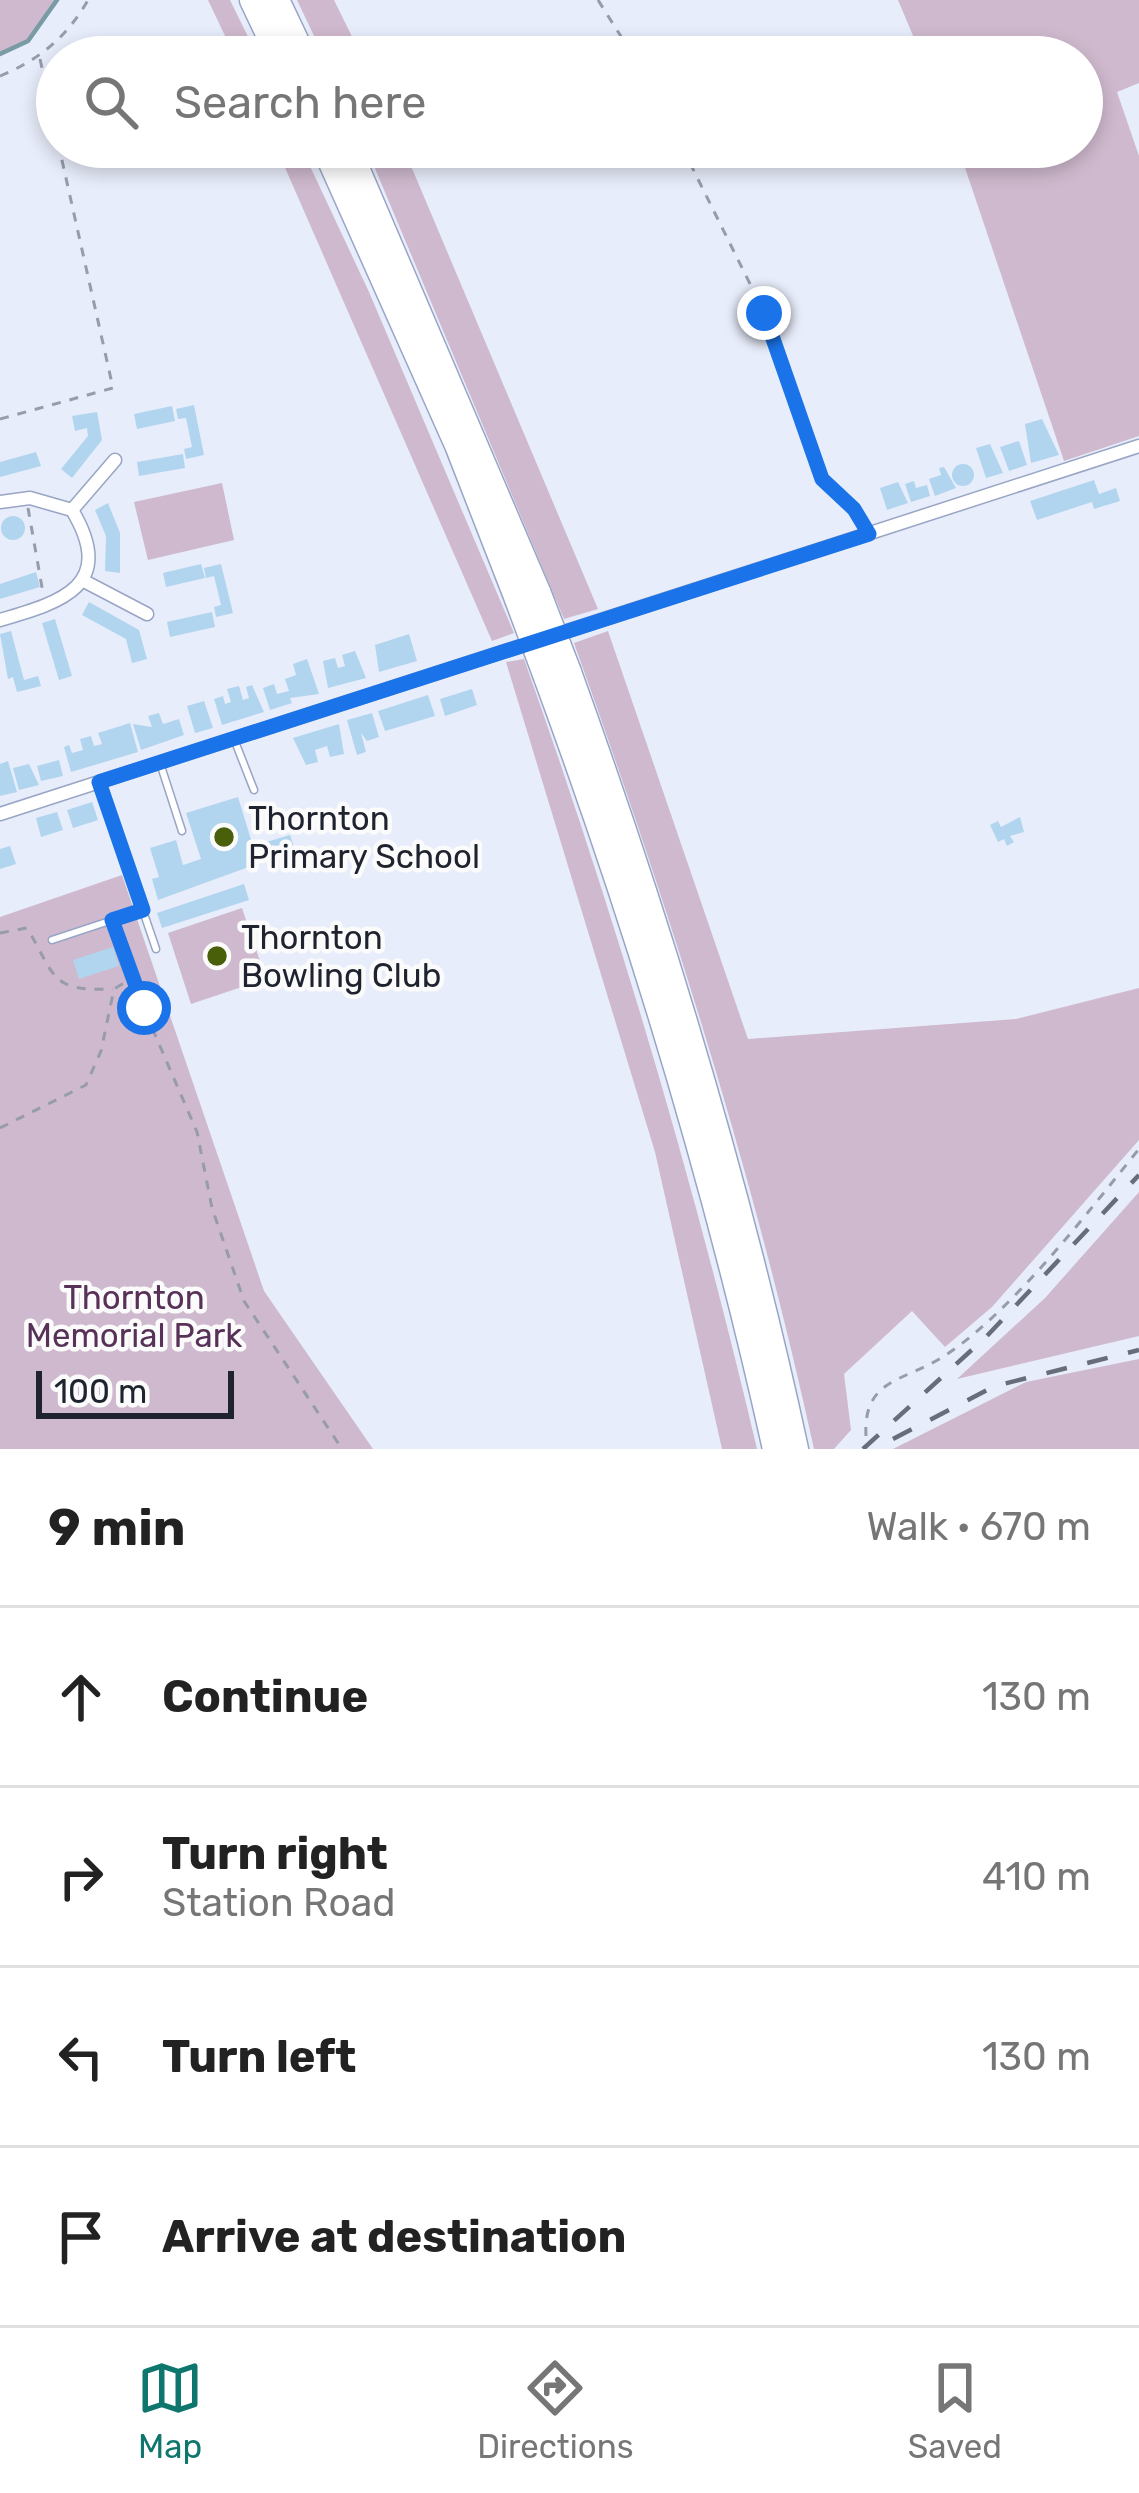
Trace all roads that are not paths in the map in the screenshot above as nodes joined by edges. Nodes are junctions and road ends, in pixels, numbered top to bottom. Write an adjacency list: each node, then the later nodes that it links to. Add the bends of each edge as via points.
1 (251, 0): 3 (highway)
2 (277, 0): 4 (highway)
3 (269, 36)
4 (294, 36)
5 (332, 168): 12 (highway)
6 (356, 168): 12 (highway)
7 (1139, 446): 16 (street)
8 (115, 460): 10 (street)
9 (0, 502): 10 (street)
10 (72, 510): 11 (street, via 91,562)
11 (83, 580): 13 (street); 14 (street, via 46,607)
12 (528, 596): 15 (highway, bridge)
13 (147, 614)
14 (0, 620)
15 (557, 675): 25 (highway, via 662,1018); 26 (highway, via 683,1010)
16 (234, 739): 17 (street); 19 (lane)
17 (160, 763): 18 (street); 21 (lane)
18 (99, 782): 20 (street); 22 (lane)
19 (254, 790)
20 (0, 814)
21 (182, 831)
22 (143, 910): 23 (lane); 24 (lane)
23 (52, 940)
24 (156, 949)
25 (775, 1449)
26 (796, 1449)

